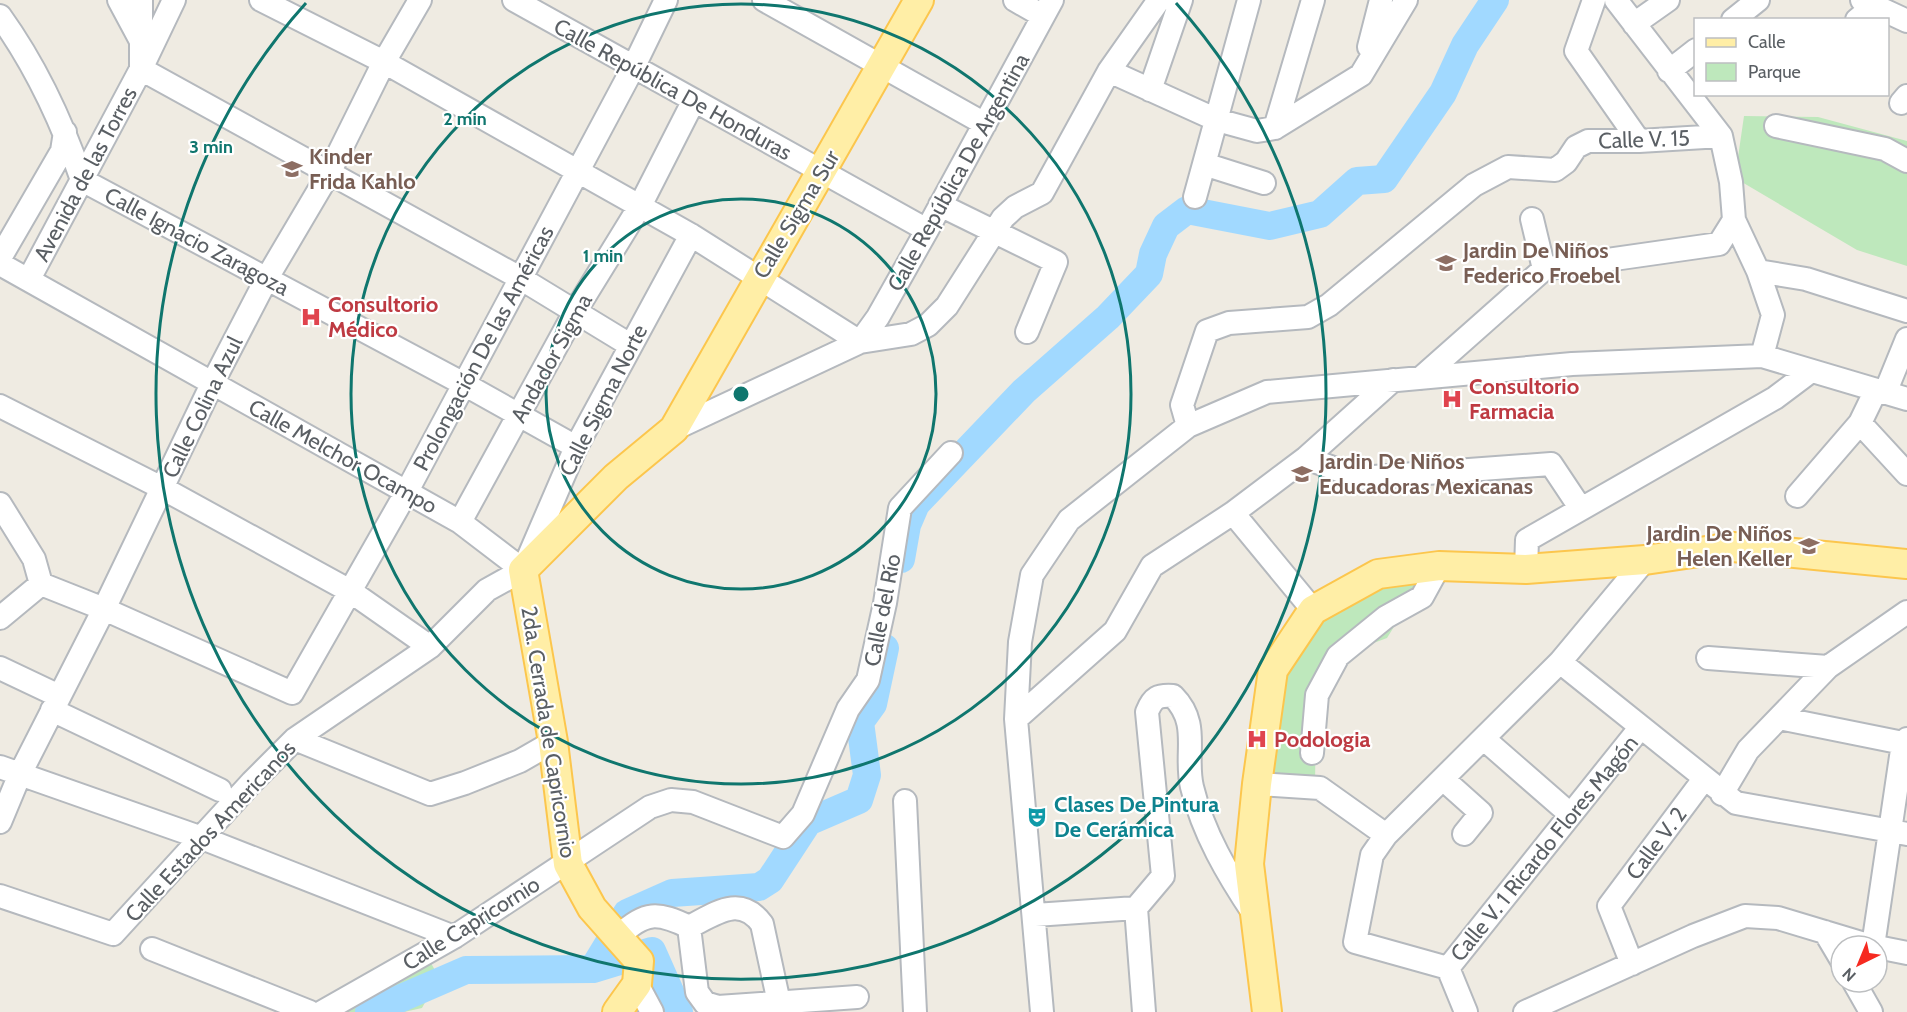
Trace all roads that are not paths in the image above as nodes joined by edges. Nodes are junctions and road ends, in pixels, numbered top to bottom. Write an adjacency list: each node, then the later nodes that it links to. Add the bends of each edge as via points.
1 (118, 0): 28 (street)
2 (141, 0): 28 (street, Avenida de las Torres)
3 (174, 0): 33 (street, Avenida de las Torres)
4 (261, 0): 30 (street)
5 (420, 0): 30 (street, Calle Colina Azul)
6 (514, 0): 31 (street, Calle República De Honduras)
7 (666, 0): 31 (street, Prolongación De las Américas)
8 (764, 0): 32 (street)
9 (919, 0): 32 (main road, Calle Sigma Sur)
10 (1015, 0): 22 (street)
11 (1159, 0): 34 (street, Calle Estados Americanos)
12 (1181, 0): 37 (street)
13 (1249, 0): 39 (street)
14 (1313, 0): 42 (street)
15 (1381, 0): 36 (street)
16 (1406, 0): 36 (street)
17 (1594, 0): 45 (street, via 1576,51)
18 (1616, 0): 27 (street)
19 (1668, 0): 27 (street)
20 (1758, 0): 24 (street)
21 (1869, 2): 25 (street); 26 (street)
22 (1048, 8): 40 (street, Calle República De Argentina)
23 (0, 16): 43 (street, Calle Ignacio Zaragoza, via 19,43)
24 (1736, 18)
25 (1858, 18)
26 (1907, 21)
27 (1634, 24): 35 (street)
28 (142, 43): 33 (street, Avenida de las Torres)
29 (1694, 51): 35 (street)
30 (384, 62): 49 (street, Calle Colina Azul); 50 (street)
31 (634, 66): 38 (street, Calle República De Honduras); 50 (street, Prolongación De las Américas)
32 (883, 67): 40 (street); 48 (main road, Calle Sigma Sur)
33 (141, 69): 49 (street); 51 (street, Avenida de las Torres)
34 (1108, 71): 37 (street); 59 (street, Calle Estados Americanos, via 1042,193 1015,207)
35 (1669, 71): 44 (street)
36 (1361, 75): 42 (street)
37 (1150, 90): 39 (street)
38 (694, 100): 48 (street, Calle República De Honduras); 55 (street, Andador Sigma)
39 (1217, 120): 42 (street, via 1257,131); 47 (street)
40 (985, 124): 54 (street, Calle República De Argentina)
41 (1776, 126): 46 (street, via 1885,149)
42 (1275, 128)
43 (65, 132): 51 (street, Calle Ignacio Zaragoza); 61 (street, Avenida de las Torres, via 62,151)
44 (1721, 136): 45 (street, Calle V. 15); 57 (street)
45 (1639, 141): 86 (street, Calle V. 15, via 1588,141 1576,147 1555,170 1508,167 1474,185 1329,305 1308,317 1229,323 1207,331 1182,405)
46 (1907, 161)
47 (1204, 164): 52 (street); 53 (street)
48 (821, 172): 58 (street, Calle República De Honduras); 65 (main road, Calle Sigma Sur)
49 (329, 173): 66 (street, Calle Colina Azul); 67 (street)
50 (577, 173): 55 (street); 67 (street, Prolongación De las Américas)
51 (82, 180): 66 (street, Calle Ignacio Zaragoza); 68 (street, Avenida de las Torres)
52 (1264, 183)
53 (1195, 197)
54 (940, 205): 58 (street, Calle República De Argentina); 59 (street)
55 (640, 206): 60 (street); 69 (street, Andador Sigma)
56 (1532, 219): 63 (street)
57 (1734, 220): 63 (street, via 1719,244); 64 (street)
58 (927, 230): 73 (street, Calle República De Argentina)
59 (994, 234): 71 (street, via 1056,262); 73 (street, Calle Estados Americanos, via 947,306 928,325 911,334)
60 (691, 235): 65 (street); 74 (street, Calle Sigma Norte)
61 (0, 258)
62 (0, 264): 68 (street, Calle Melchor Ocampo)
63 (1544, 269): 77 (street)
64 (1758, 271): 70 (street, via 1806,279); 75 (street, via 1773,315)
65 (759, 276): 73 (street); 87 (main road, Calle Sigma Sur)
66 (267, 278): 79 (street, Calle Colina Azul); 80 (street, Calle Ignacio Zaragoza)
67 (520, 278): 69 (street); 80 (street, Prolongación De las Américas)
68 (29, 279): 79 (street, Calle Melchor Ocampo)
69 (576, 310): 74 (street); 84 (street, Andador Sigma)
70 (1907, 311)
71 (1027, 332)
72 (1907, 339): 81 (street)
73 (860, 342): 87 (street, Calle Estados Americanos)
74 (630, 345): 88 (street, Calle Sigma Norte)
75 (1762, 356): 76 (street); 77 (street, via 1572,364)
76 (1811, 371): 81 (street); 96 (street, via 1775,398)
77 (1421, 378): 78 (street)
78 (1393, 380): 86 (street, via 1267,392); 90 (street)
79 (213, 382): 92 (street, Calle Colina Azul); 93 (street, Calle Melchor Ocampo)
80 (462, 383): 84 (street, Calle Ignacio Zaragoza); 93 (street, Prolongación De las Américas)
81 (1881, 392): 82 (street); 85 (street)
82 (1907, 399)
83 (0, 406): 92 (street)
84 (520, 416): 88 (street, Calle Ignacio Zaragoza); 98 (street, Andador Sigma)
85 (1860, 423): 91 (street); 94 (street)
86 (1188, 426): 117 (street, via 1069,520 1032,575 1020,642)
87 (674, 429): 103 (main road, Calle Estados Americanos, via 616,477)
88 (576, 447): 103 (street, Calle Sigma Norte)
89 (951, 453): 136 (street, Calle del Río, via 900,508 868,680 848,709 803,814)
90 (1306, 458): 96 (street, via 1360,478 1551,465); 97 (street)
91 (1907, 474)
92 (162, 488): 105 (street); 106 (street, Calle Colina Azul)
93 (406, 493): 98 (street, Calle Melchor Ocampo); 105 (street, Prolongación De las Américas)
94 (1797, 496)
95 (0, 504): 104 (street, via 34,559)
96 (1581, 509): 102 (street, via 1527,540)
97 (1233, 513): 107 (street); 117 (street, via 1152,566 1115,631)
98 (460, 522): 103 (street, Calle Melchor Ocampo)
99 (1645, 560): 100 (main road, via 1733,547); 102 (main road); 112 (street)
100 (1907, 564)
101 (1439, 566): 102 (main road); 107 (main road, via 1378,574); 123 (street, via 1422,597 1386,617 1338,656 1317,695)
102 (1526, 569)
103 (523, 570): 110 (street, Calle Estados Americanos, via 487,590); 122 (main road, 2da. Cerrada de Capricornio)
104 (41, 584): 106 (street); 109 (street)
105 (350, 591): 106 (street, Prolongación De las Américas, via 292,693); 110 (street)
106 (104, 609): 115 (street, Calle Colina Azul)
107 (1313, 610): 127 (main road, via 1273,670)
108 (1907, 612): 113 (street)
109 (0, 618)
110 (430, 647): 119 (street, Calle Estados Americanos)
111 (1708, 658): 113 (street)
112 (1560, 662): 118 (street); 120 (street)
113 (1828, 667): 116 (street)
114 (0, 668): 115 (street)
115 (56, 703): 124 (street, Calle Colina Azul); 128 (street)
116 (1779, 718): 121 (street); 129 (street, via 1748,750)
117 (1016, 719): 142 (street)
118 (1640, 728): 126 (street); 131 (street, Calle V. 1 Ricardo Flores Magón)
119 (295, 739): 122 (street, via 430,794 520,761); 137 (street, Calle Estados Americanos)
120 (1484, 739): 125 (street); 131 (street)
121 (1905, 741): 133 (street)
122 (553, 742): 138 (main road, 2da. Cerrada de Capricornio)
123 (1312, 753)
124 (10, 771): 132 (street, Calle Colina Azul); 137 (street)
125 (1443, 779): 134 (street, via 1481,813); 135 (street)
126 (1704, 779): 129 (street); 153 (street, Calle V. 2, via 1608,906)
127 (1257, 784): 135 (street, via 1320,788); 141 (main road, via 1249,864)
128 (220, 790)
129 (1722, 794): 133 (street, via 1736,803)
130 (905, 801): 163 (street)
131 (1570, 814): 154 (street, Calle V. 1 Ricardo Flores Magón)
132 (0, 822)
133 (1898, 832): 146 (street)
134 (1464, 834)
135 (1386, 836): 154 (street, via 1372,855 1355,942)
136 (783, 837): 138 (street, Calle Capricornio, via 693,802 671,800 650,807)
137 (202, 838): 139 (street, Calle Estados Americanos, via 112,934); 148 (street)
138 (567, 864): 147 (main road, 2da. Cerrada de Capricornio, via 592,908); 148 (street, Calle Capricornio)
139 (0, 896)
140 (1136, 908): 141 (street, via 1164,876 1147,712 1152,700 1160,695 1173,696 1189,718 1191,786 1220,863); 142 (street); 165 (street)
141 (1254, 914): 166 (main road)
142 (1035, 915): 164 (street)
143 (688, 927): 147 (street, via 668,917 650,916 634,922); 158 (street, via 697,992 705,1003 718,1007); 158 (street, via 727,909 746,908 762,924)
144 (1825, 932): 145 (street); 149 (street); 153 (street, via 1778,918 1745,916)
145 (1832, 934)
146 (1876, 934)
147 (619, 936): 155 (main road, 2da. Cerrada de Capricornio)
148 (454, 937): 161 (street, Calle Capricornio)
149 (1829, 939)
150 (152, 949): 160 (street)
151 (1889, 949): 152 (street)
152 (1907, 953)
153 (1632, 964): 168 (street)
154 (1449, 968): 167 (street)
155 (638, 973): 159 (main road); 162 (street)
156 (1861, 994): 169 (street)
157 (857, 997): 158 (street)
158 (780, 1007)
159 (615, 1011)
160 (310, 1012)
161 (322, 1012)
162 (652, 1012)
163 (915, 1012)
164 (1042, 1012)
165 (1144, 1012)
166 (1267, 1012)
167 (1466, 1012)
168 (1525, 1012)
169 (1871, 1012)

